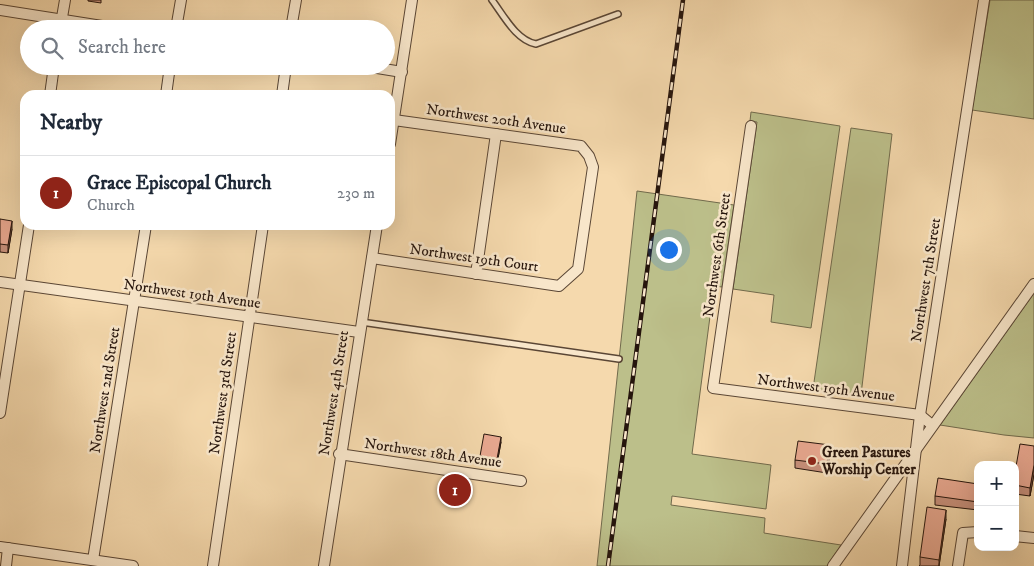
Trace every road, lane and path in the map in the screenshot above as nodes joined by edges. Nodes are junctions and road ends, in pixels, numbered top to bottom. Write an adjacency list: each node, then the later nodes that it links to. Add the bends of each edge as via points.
1 (65, 0): 10 (street)
2 (181, 0): 11 (street)
3 (296, 0): 12 (street)
4 (412, 0): 14 (street)
5 (492, 0): 8 (lane, via 520,38 536,44)
6 (984, 0): 41 (street, Northwest 7th Street)
7 (0, 10): 9 (street)
8 (618, 14)
9 (44, 20)
10 (62, 20)
11 (178, 20)
12 (293, 20)
13 (395, 71): 14 (street)
14 (402, 72): 21 (street)
15 (53, 75): 18 (street)
16 (169, 75): 19 (street)
17 (285, 75): 20 (street)
18 (51, 90)
19 (167, 90)
20 (283, 90)
21 (395, 114)
22 (395, 120): 24 (street, Northwest 20th Avenue)
23 (751, 126): 39 (street, Northwest 6th Street)
24 (496, 134): 30 (street); 31 (street, Northwest 20th Avenue, via 581,146 589,156 593,167 578,269)
25 (29, 230): 34 (street)
26 (145, 230): 35 (street, Northwest 2nd Street)
27 (262, 230): 36 (street, Northwest 3rd Street)
28 (376, 230): 29 (street, Northwest 4th Street)
29 (372, 258): 30 (street, Northwest 19th Court); 37 (street, Northwest 4th Street)
30 (476, 274): 31 (street, Northwest 19th Court, via 559,286)
31 (570, 279)
32 (0, 282): 34 (street, Northwest 19th Avenue)
33 (1034, 284): 42 (street)
34 (20, 285): 35 (street, Northwest 19th Avenue); 40 (street)
35 (134, 301): 36 (street, Northwest 19th Avenue); 50 (street, Northwest 2nd Street)
36 (249, 318): 37 (street, Northwest 19th Avenue); 53 (street, Northwest 3rd Street)
37 (360, 327): 38 (lane, Northwest 19th Avenue); 44 (street, Northwest 4th Street)
38 (619, 359)
39 (713, 388): 41 (street, Northwest 19th Avenue)
40 (0, 413)
41 (920, 415): 42 (street); 43 (street, Northwest 7th Street)
42 (932, 425): 43 (street)
43 (915, 453): 55 (street); 56 (street, Northwest 7th Street)
44 (340, 454): 45 (street, Northwest 18th Avenue); 54 (street, Northwest 4th Street)
45 (521, 480)
46 (974, 532): 57 (street, via 963,533)
47 (1019, 536): 48 (street)
48 (1034, 538)
49 (4, 547): 50 (street); 51 (street)
50 (94, 560): 52 (street)
51 (6, 566)
52 (133, 566)
53 (213, 566)
54 (324, 566)
55 (833, 566)
56 (902, 566)
57 (958, 566)

